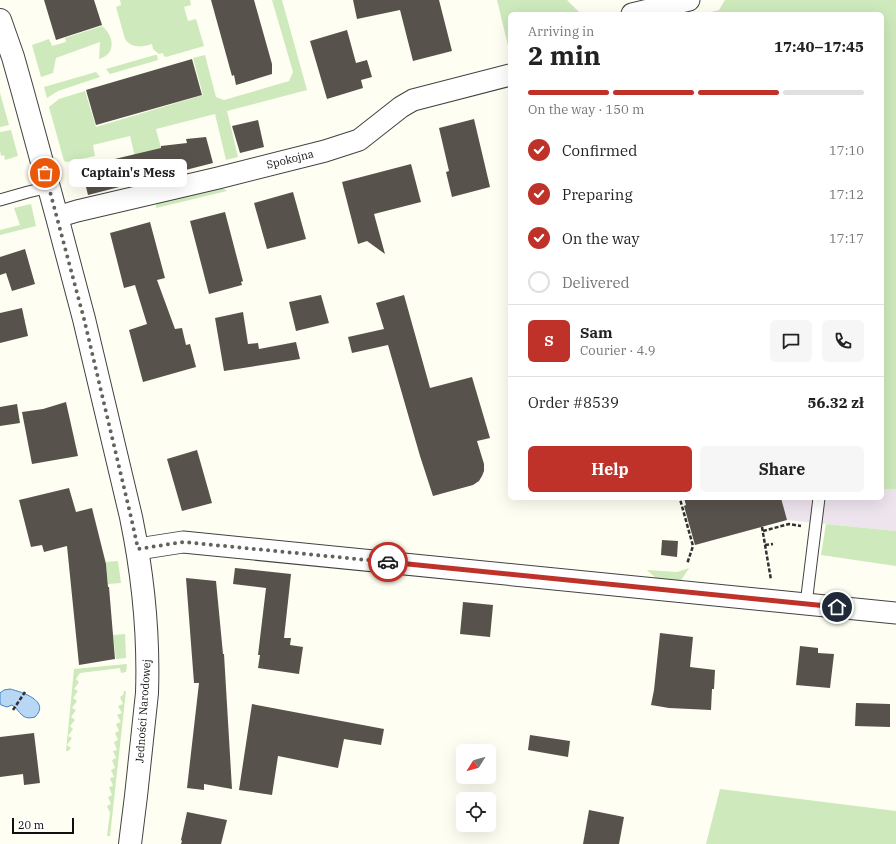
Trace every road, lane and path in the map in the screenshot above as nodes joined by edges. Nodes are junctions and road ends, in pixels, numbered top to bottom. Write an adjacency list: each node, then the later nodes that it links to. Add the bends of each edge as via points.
1 (689, 0): 2 (street)
2 (640, 12)
3 (0, 20): 5 (street, Jedności Narodowej)
4 (508, 76): 7 (street, Spokojna, via 413,100 359,140)
5 (49, 187): 6 (lane); 7 (street, Jedności Narodowej)
6 (0, 200)
7 (57, 217): 15 (street, Jedności Narodowej, via 86,327)
8 (680, 500): 16 (path, via 693,546)
9 (819, 500): 11 (lane)
10 (762, 527): 12 (path)
11 (816, 528): 12 (path, via 789,524); 18 (lane)
12 (763, 531): 14 (path)
13 (773, 544): 14 (path)
14 (765, 546): 17 (path)
15 (138, 549): 17 (street, via 183,542); 22 (street, Jedności Narodowej, via 147,626 148,680)
16 (687, 564)
17 (775, 601): 18 (street)
18 (806, 604): 19 (street)
19 (896, 613)
20 (25, 692): 21 (path)
21 (13, 710)
22 (130, 844)

